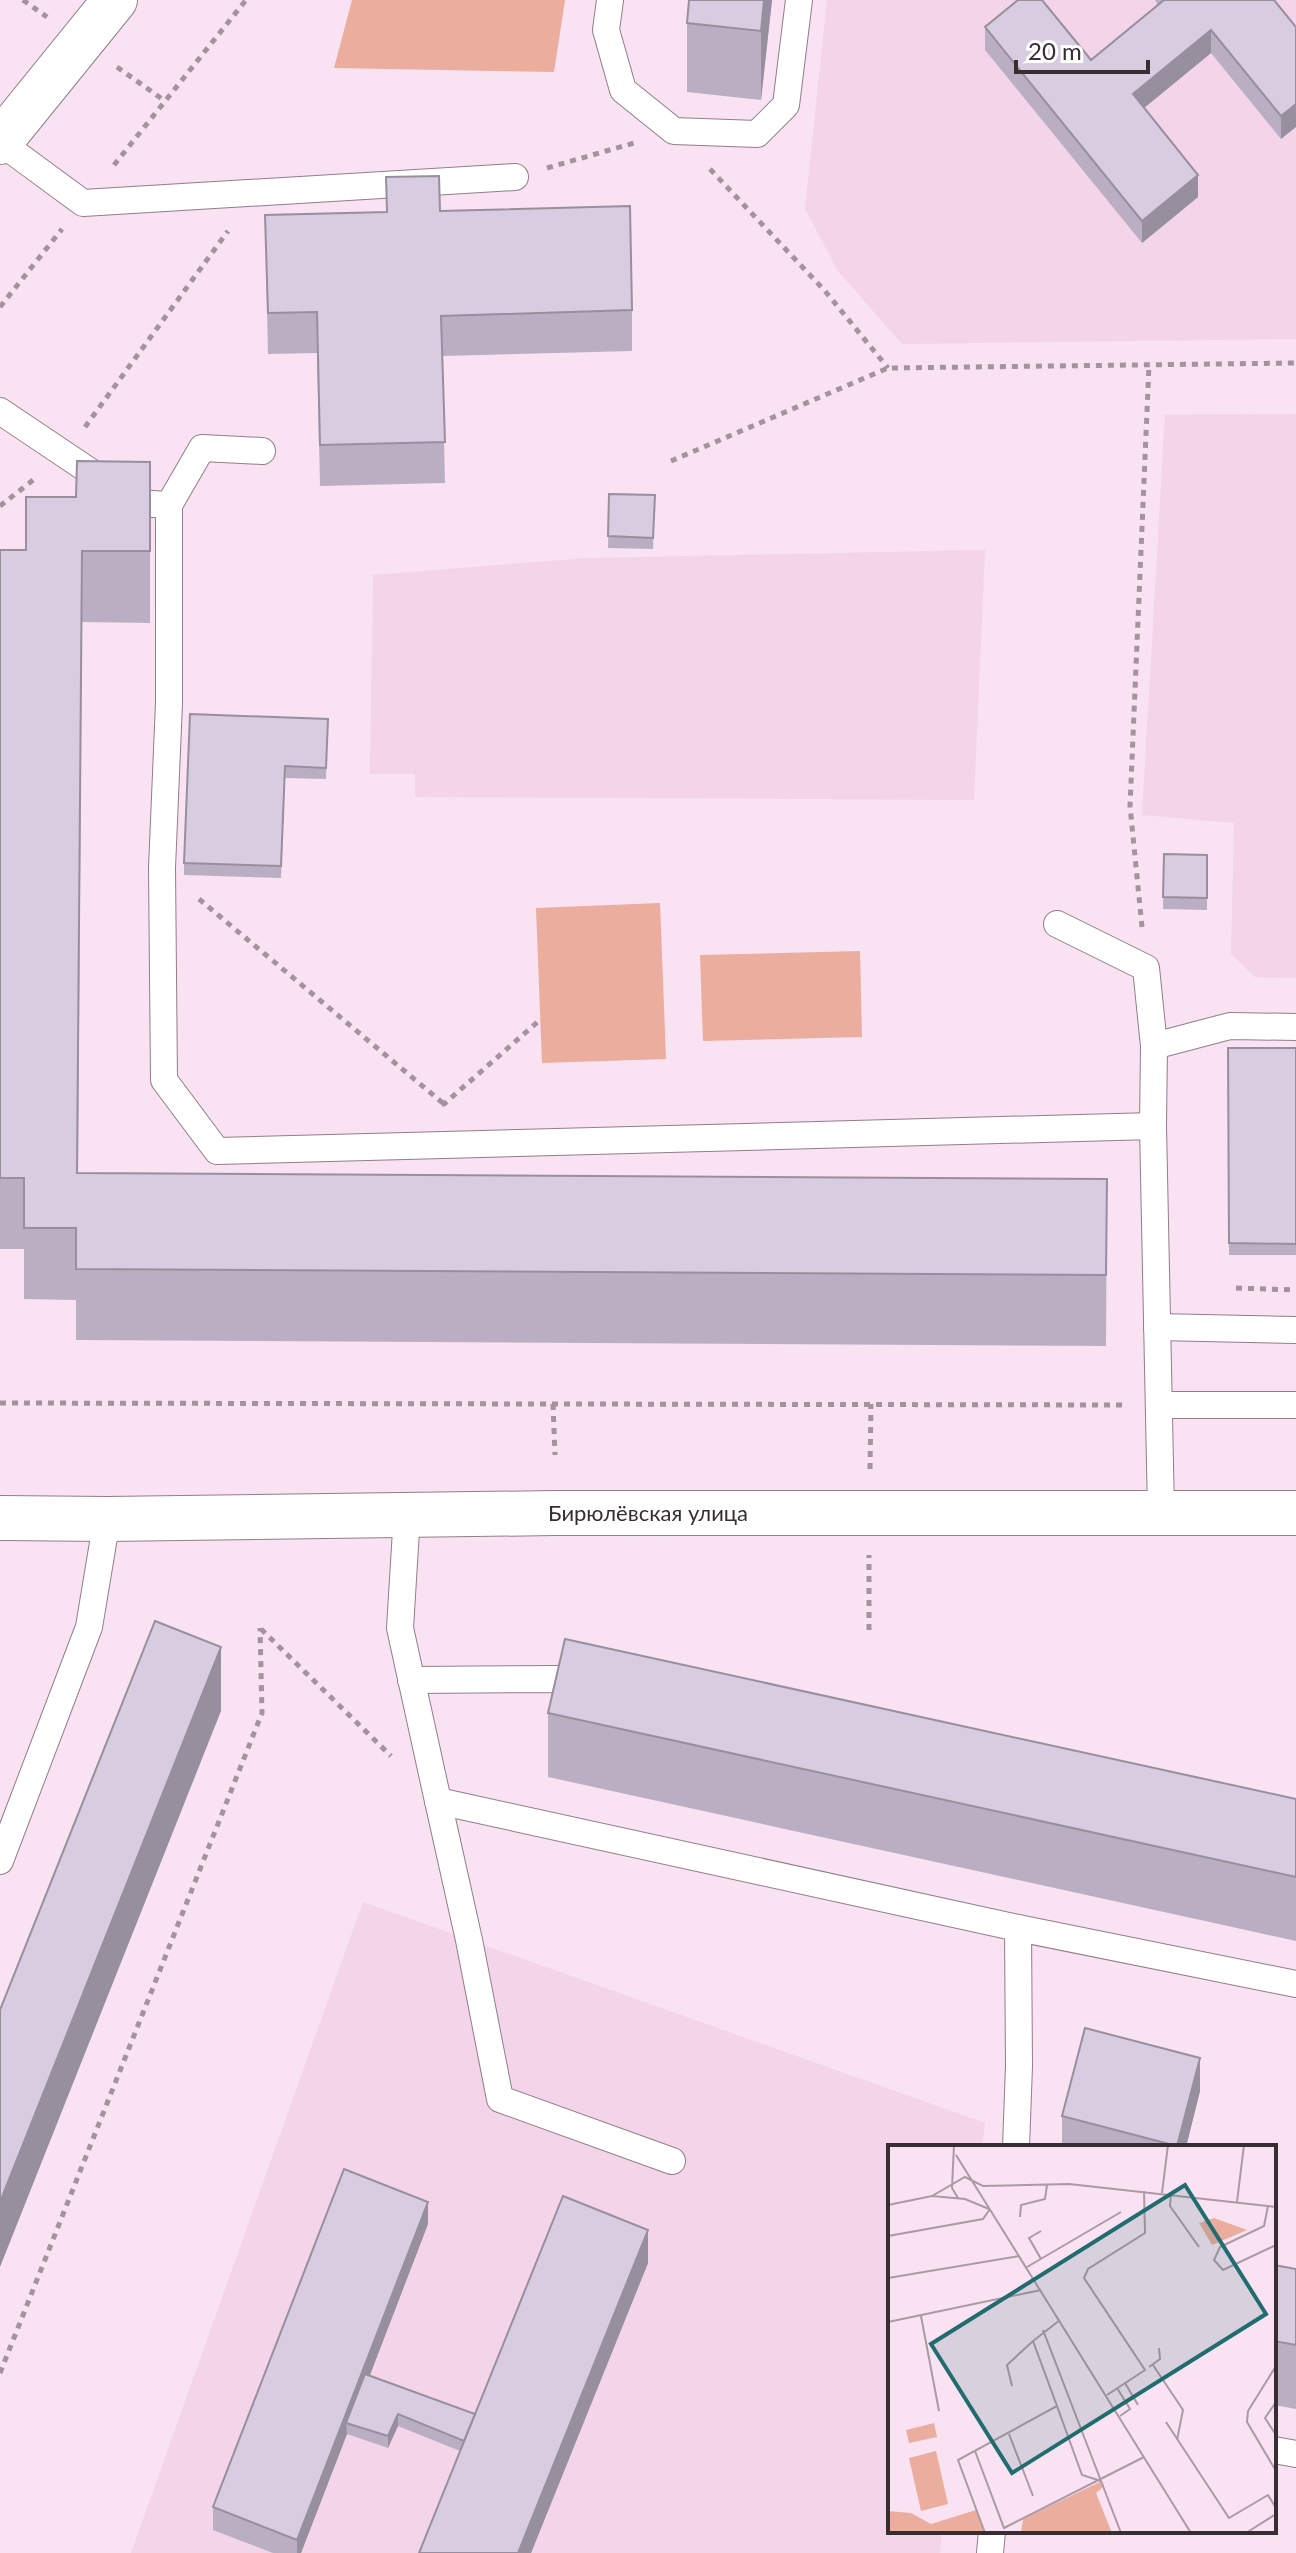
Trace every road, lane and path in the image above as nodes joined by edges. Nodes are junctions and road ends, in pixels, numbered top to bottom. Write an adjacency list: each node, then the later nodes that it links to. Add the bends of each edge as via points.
1 (115, 0): 6 (street)
2 (246, 0): 9 (path)
3 (610, 0): 5 (lane, via 606,30 623,90)
4 (799, 0): 5 (lane, via 786,105 757,134)
5 (674, 131): 7 (path); 13 (path, via 825,291)
6 (0, 142): 9 (lane)
7 (515, 177): 8 (lane)
8 (257, 191): 9 (lane); 16 (path)
9 (83, 203): 10 (path)
10 (0, 307)
11 (1296, 363): 12 (path)
12 (1149, 365): 13 (path); 22 (path, via 1130,806)
13 (888, 368): 17 (path)
14 (0, 411): 16 (lane)
15 (262, 451): 18 (lane, via 202,448)
16 (66, 453): 18 (lane, via 137,503); 19 (path)
17 (671, 461)
18 (169, 505): 20 (lane)
19 (0, 506)
20 (162, 868): 26 (path); 28 (lane, via 164,1080 217,1151)
21 (1057, 924): 22 (lane)
22 (1146, 968): 25 (lane)
23 (541, 1019): 26 (path)
24 (1296, 1027): 25 (lane, via 1230,1026)
25 (1154, 1046): 27 (lane)
26 (444, 1104): 28 (path)
27 (1153, 1126): 28 (lane); 31 (lane)
28 (446, 1145)
29 (1236, 1288): 30 (path)
30 (1296, 1290)
31 (1157, 1327): 32 (lane); 35 (lane)
32 (1296, 1330)
33 (0, 1403): 34 (path)
34 (553, 1404): 35 (path); 37 (path)
35 (1160, 1405): 36 (lane); 38 (lane)
36 (1296, 1405)
37 (555, 1455)
38 (1161, 1512): 39 (street, Бирюлёвская улица); 40 (street, Бирюлёвская улица)
39 (1296, 1513)
40 (407, 1514): 42 (street, Бирюлёвская улица); 43 (lane, via 400,1628)
41 (0, 1518): 42 (street, Бирюлёвская улица)
42 (107, 1519): 46 (lane, via 89,1627)
43 (411, 1680): 44 (lane, via 560,1679); 45 (lane)
44 (607, 1688)
45 (438, 1801): 47 (lane); 50 (lane, via 500,2099); 51 (path, via 260,1628 262,1713)
46 (0, 1861)
47 (1018, 1928): 48 (lane); 49 (lane)
48 (1296, 1984)
49 (1016, 2145)
50 (672, 2161)
51 (0, 2373)
52 (1276, 2450): 53 (lane)
53 (1296, 2454)
54 (992, 2533): 55 (lane)
55 (990, 2553)

